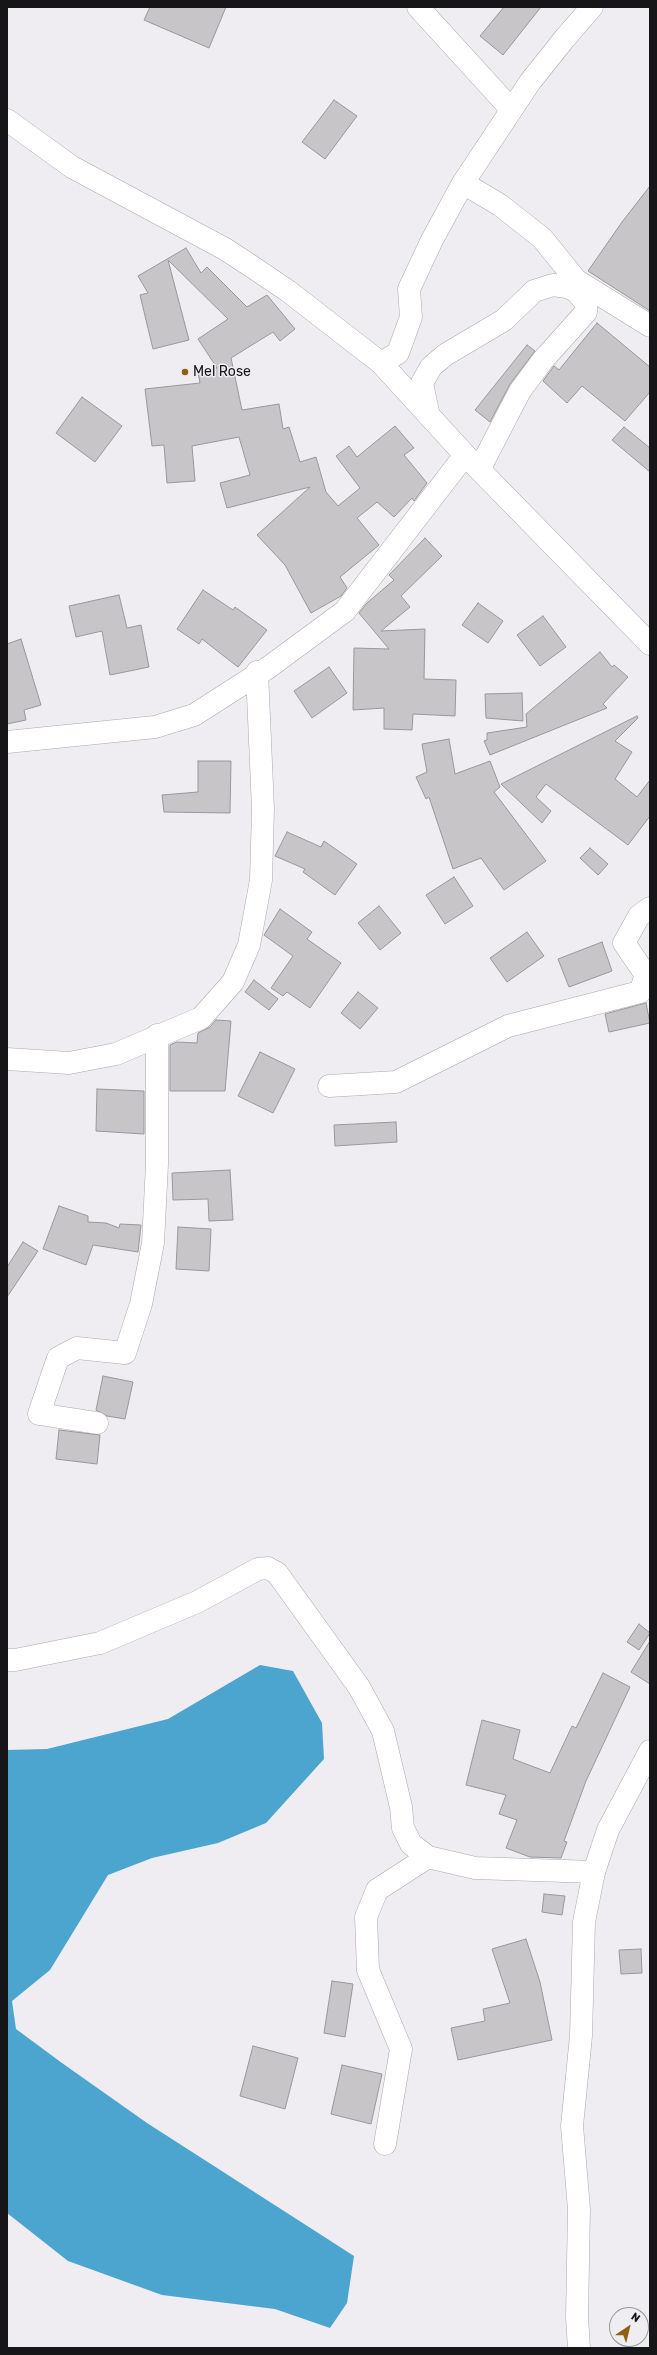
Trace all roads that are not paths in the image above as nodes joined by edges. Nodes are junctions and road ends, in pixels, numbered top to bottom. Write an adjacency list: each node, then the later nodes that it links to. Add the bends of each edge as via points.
1 (418, 7): 3 (street)
2 (592, 7): 3 (street)
3 (510, 109): 5 (street)
4 (7, 120): 7 (street, via 72,167 225,249 288,291)
5 (463, 183): 6 (street, via 500,205 542,238 576,280); 7 (street, via 409,289 411,317 398,353)
6 (650, 326)
7 (381, 363): 8 (street)
8 (428, 412): 9 (street); 9 (street, via 422,383 432,367 445,355 504,320 534,291 553,284 576,292 586,303 586,312 543,360)
9 (473, 461): 10 (street); 11 (street, via 345,611 269,667)
10 (650, 644)
11 (257, 672): 12 (street, via 194,715 175,722 155,727); 14 (street, via 263,809 262,880 249,945 233,982 201,1018)
12 (7, 742)
13 (650, 908): 16 (street, via 639,916 624,943 646,975 640,992 508,1026 396,1082)
14 (157, 1035): 15 (street, via 116,1054 69,1063); 17 (street, via 157,1164 153,1244 141,1304 125,1353 77,1348 58,1358 39,1414)
15 (7, 1060)
16 (329, 1086)
17 (97, 1424)
18 (7, 1660): 20 (street, via 100,1643 197,1602 258,1569 268,1568 277,1573 362,1694 383,1731 401,1807 403,1828 411,1844)
19 (650, 1751): 21 (street, via 608,1830)
20 (428, 1856): 21 (street, via 475,1868); 22 (street, via 377,1890 366,1917 368,1970 401,2048)
21 (594, 1872): 23 (street, via 584,1922 581,2036 572,2126 579,2209)
22 (385, 2144)
23 (579, 2348)

